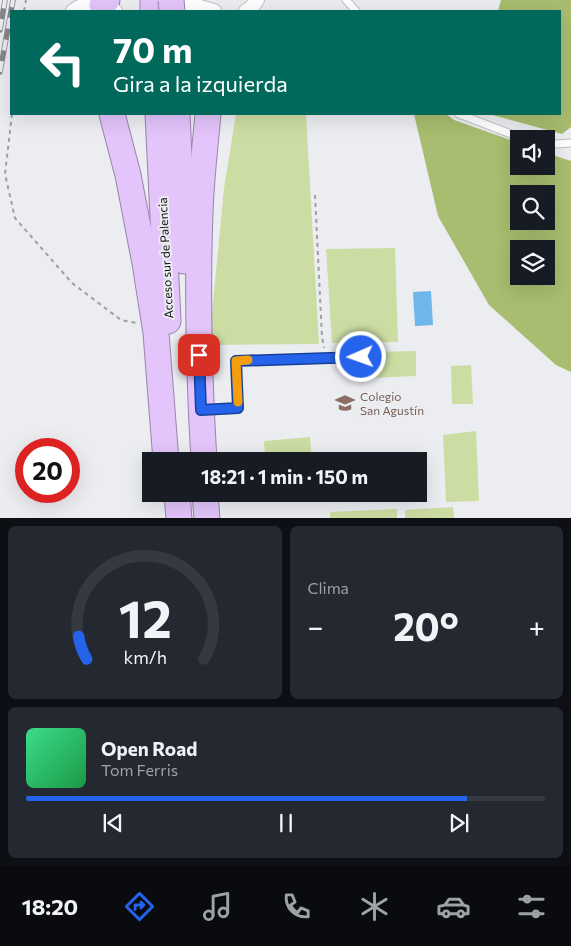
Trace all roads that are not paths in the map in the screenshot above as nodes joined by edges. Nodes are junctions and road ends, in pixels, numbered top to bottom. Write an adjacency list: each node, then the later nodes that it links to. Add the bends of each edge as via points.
1 (205, 0): 9 (street)
2 (257, 0): 10 (street)
3 (346, 0): 11 (lane)
4 (177, 3): 7 (street); 8 (street)
5 (100, 4): 6 (street, via 84,5)
6 (75, 10)
7 (158, 10)
8 (210, 10)
9 (214, 10)
10 (248, 10)
11 (355, 10)
12 (112, 115): 22 (highway, via 128,175 156,333)
13 (158, 115): 23 (highway, Acceso sur de Palencia)
14 (177, 115): 24 (highway, Acceso sur de Palencia)
15 (208, 115): 21 (highway, via 200,212 198,324)
16 (462, 115): 17 (lane)
17 (510, 134)
18 (571, 143): 19 (lane)
19 (555, 144)
20 (361, 357): 21 (lane, via 236,361 238,408)
21 (201, 410): 25 (highway)
22 (165, 452)
23 (176, 452)
24 (194, 452)
25 (203, 452)
26 (168, 502): 30 (highway)
27 (178, 502): 31 (highway)
28 (196, 502): 32 (highway)
29 (206, 502): 33 (highway)
30 (169, 518)
31 (179, 518)
32 (197, 518)
33 (207, 518)

